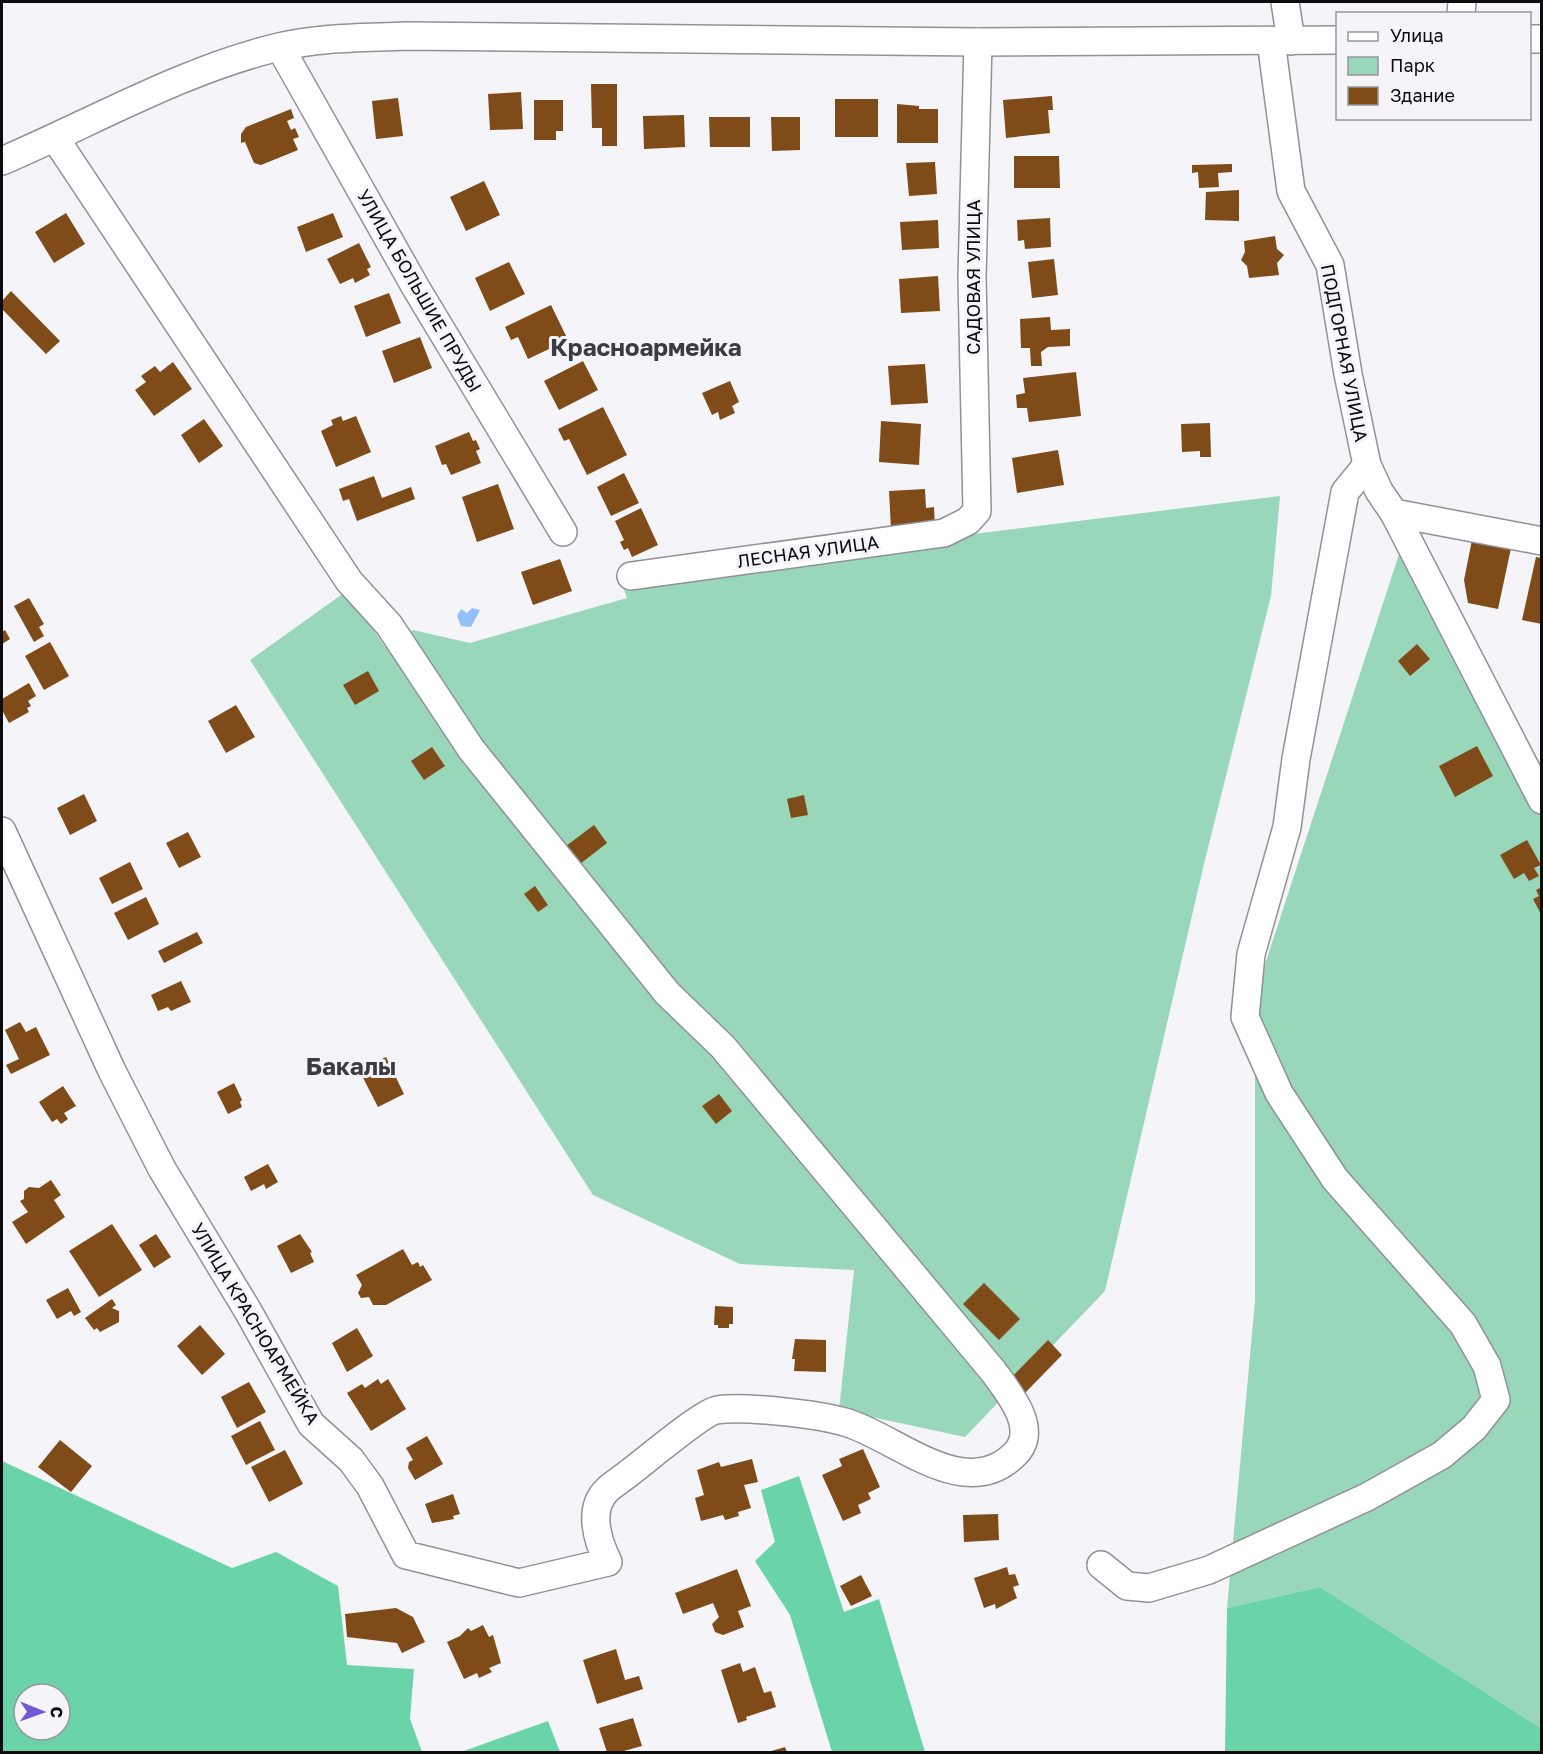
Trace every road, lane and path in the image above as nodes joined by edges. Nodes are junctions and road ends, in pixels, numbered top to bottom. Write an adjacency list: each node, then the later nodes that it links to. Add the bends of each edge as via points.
1 (1286, 2): 3 (street, ПОДГОРНАЯ УЛИЦА)
2 (1336, 40): 3 (street)
3 (1281, 41): 4 (street); 8 (street, ПОДГОРНАЯ УЛИЦА, via 1291,191 1330,265 1347,374)
4 (978, 42): 5 (street, via 406,36); 9 (street, САДОВАЯ УЛИЦА, via 972,277)
5 (280, 46): 6 (street, via 144,96); 11 (street, УЛИЦА БОЛЬШИЕ ПРУДЫ, via 416,288)
6 (55, 138): 7 (street); 15 (street, УЛИЦА КРАСНОАРМЕЙКА, via 349,581 389,626 471,749 667,993 723,1047 993,1371 1021,1411 1024,1435 1017,1452 1004,1465 984,1473 934,1465 846,1423 744,1408 714,1410 605,1491 596,1512 597,1541 608,1562 519,1583 406,1554 370,1486 351,1460 311,1424 162,1169 112,1071)
7 (2, 161)
8 (1367, 465): 10 (street, ПОДГОРНАЯ УЛИЦА); 16 (street, via 1345,492 1287,828 1251,954 1245,1017 1279,1093 1335,1179 1463,1324 1487,1366 1496,1400 1474,1428 1442,1455 1367,1497 1209,1570 1149,1588 1127,1586)
9 (977, 511): 13 (street, ЛЕСНАЯ УЛИЦА, via 968,521 944,533)
10 (1394, 513): 12 (street); 14 (street)
11 (562, 532)
12 (1542, 541)
13 (631, 576)
14 (1542, 800)
15 (2, 831)
16 (1101, 1565)

